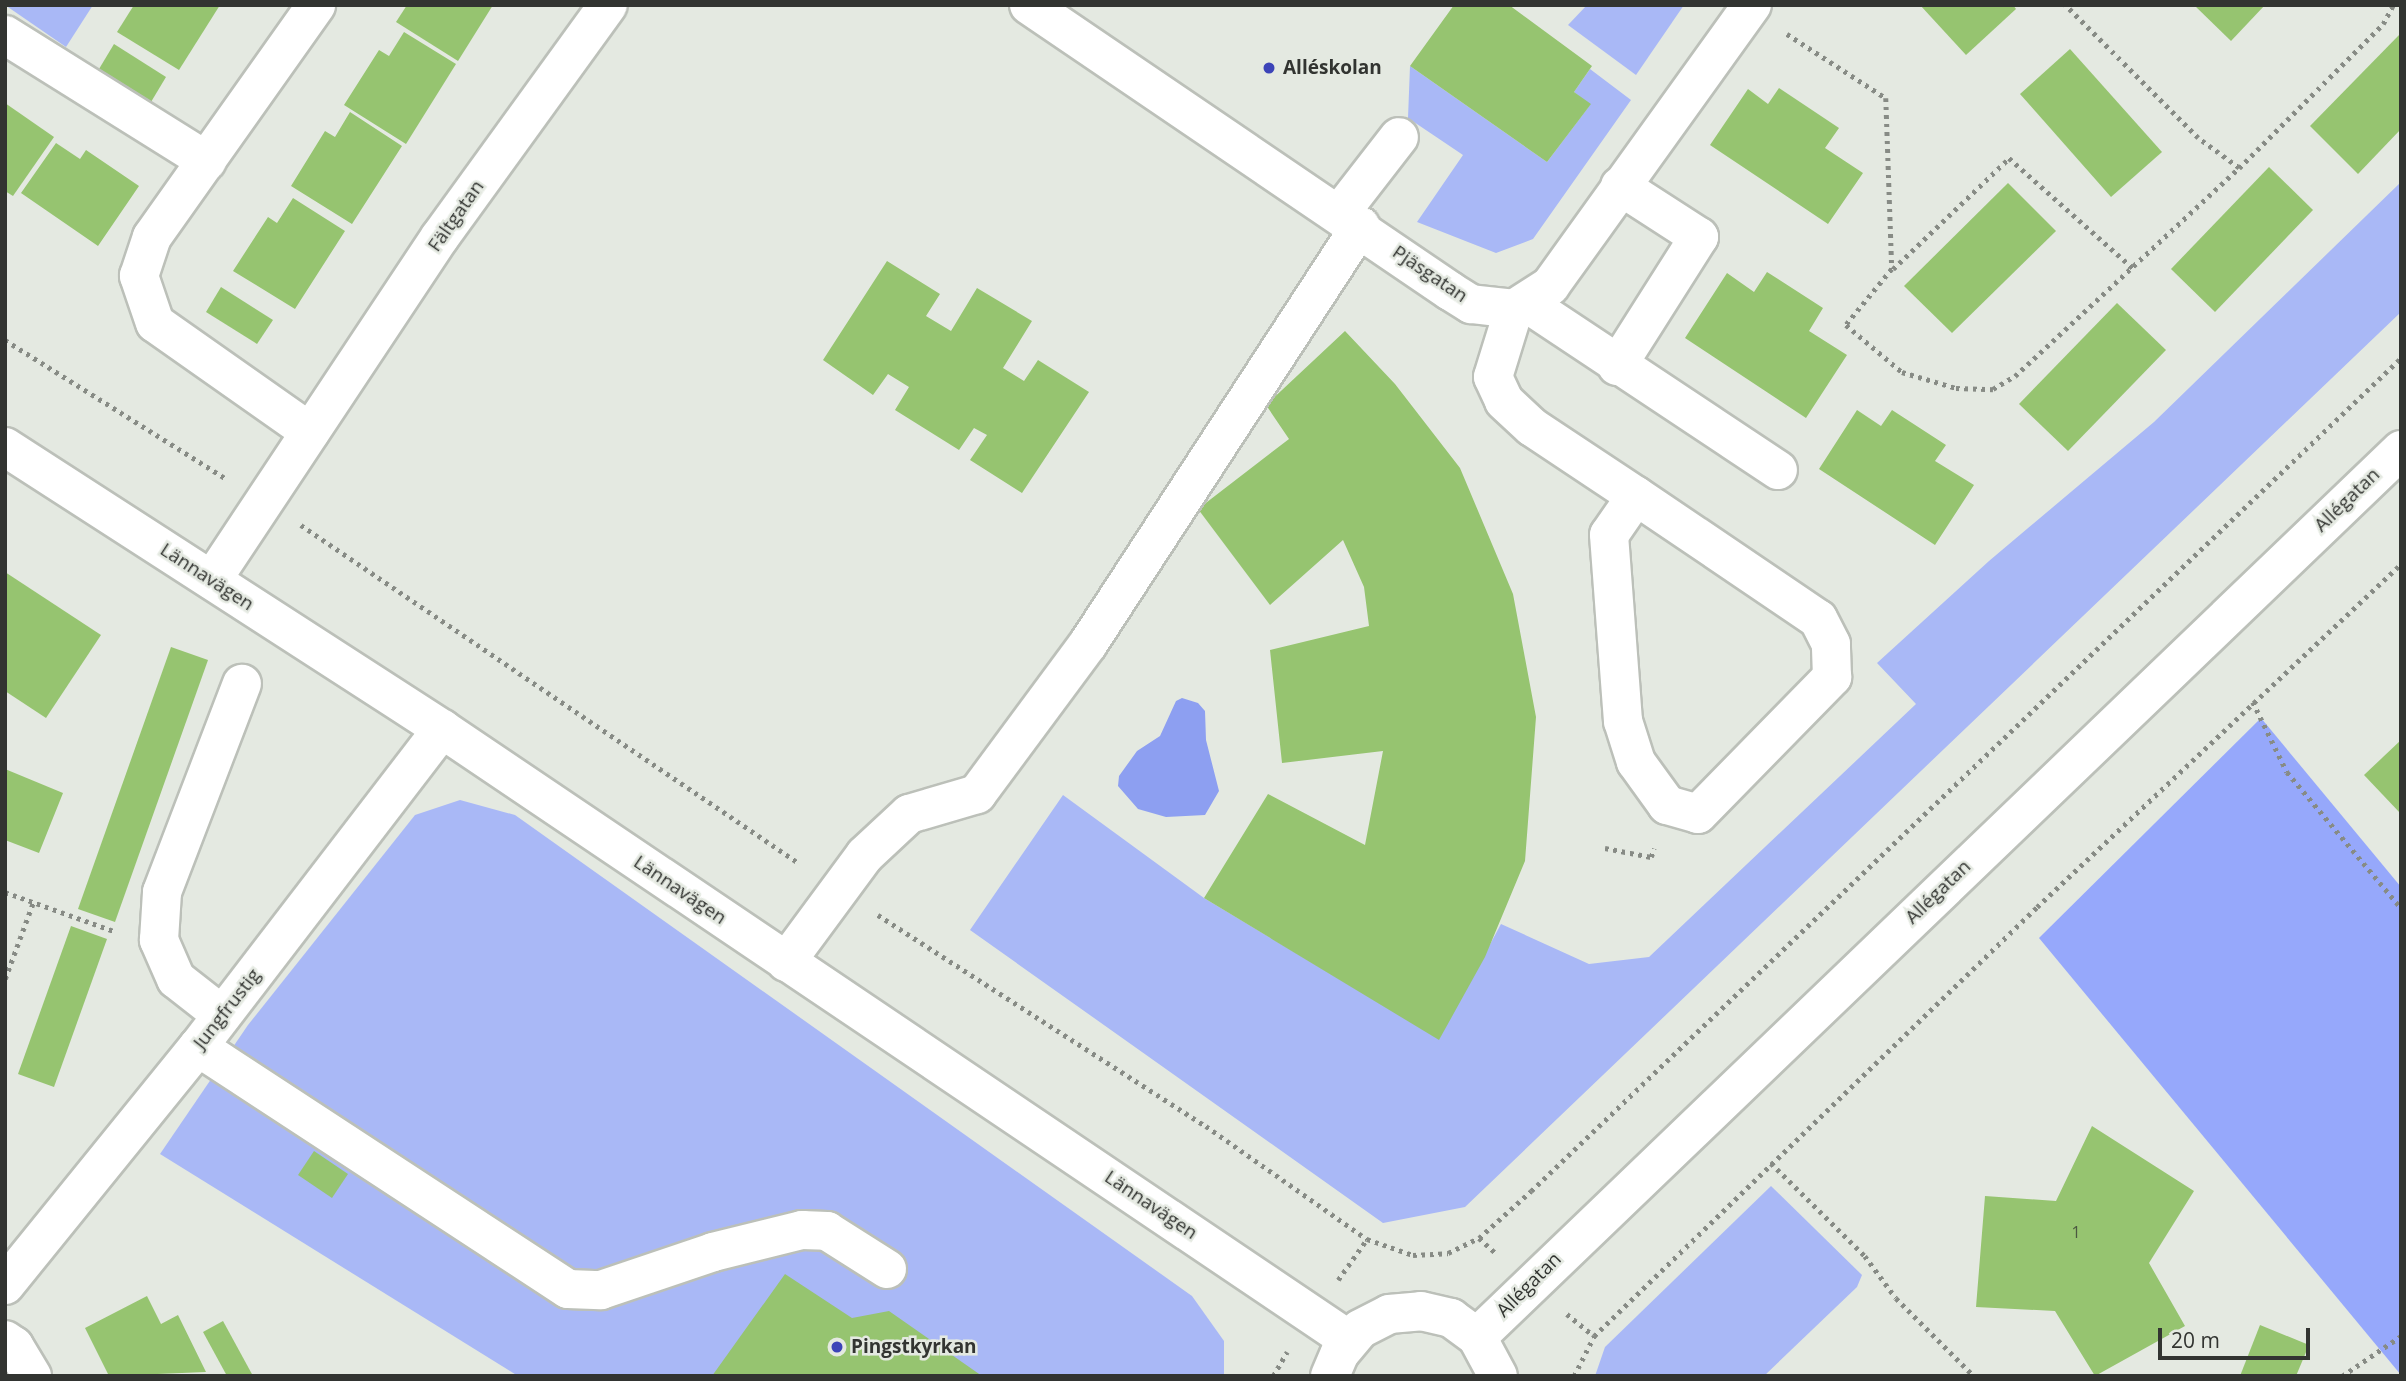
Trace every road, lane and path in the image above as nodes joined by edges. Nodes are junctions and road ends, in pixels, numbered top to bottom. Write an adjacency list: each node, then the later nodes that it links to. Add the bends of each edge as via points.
1 (316, 5): 10 (street)
2 (608, 5): 20 (street, Fältgatan, via 440,237)
3 (1028, 5): 13 (street, Pjäsgatan)
4 (1752, 5): 12 (street)
5 (2065, 5): 11 (path, via 2198,138)
6 (2393, 5): 11 (path, via 2383,24)
7 (1781, 30): 15 (path, via 1886,98)
8 (5, 35): 10 (street)
9 (1399, 136): 13 (street)
10 (207, 161): 20 (street, via 152,237 138,276 155,323)
11 (2239, 168): 14 (path)
12 (1620, 186): 16 (street, via 1550,286); 19 (street, via 1699,237)
13 (1350, 220): 16 (street, Pjäsgatan, via 1471,303); 31 (street, via 1088,644 977,794 909,814 865,855)
14 (2133, 268): 15 (path, via 2009,158); 15 (path, via 2015,376 1993,389 1956,388 1902,372 1846,325)
15 (1892, 270)
16 (1521, 306): 19 (street); 24 (street, via 1493,377 1504,401 1532,427)
17 (5, 340): 25 (path)
18 (2401, 358): 31 (path, via 1531,1191 1479,1238 1448,1253 1412,1255 1367,1239 1206,1126)
19 (1617, 366): 23 (street)
20 (310, 432): 25 (street, Fältgatan)
21 (5, 447): 27 (street, Lännavägen)
22 (2401, 450): 44 (street, Allégatan)
23 (1778, 470)
24 (1636, 496): 24 (street, via 1609,535 1623,720 1636,762 1667,805 1698,814 1832,677 1831,644 1818,619)
25 (265, 503): 27 (street, Fältgatan); 31 (path)
26 (2401, 564): 29 (path)
27 (212, 580): 30 (street, Lännavägen)
28 (242, 684): 35 (street, via 163,892)
29 (2253, 702): 34 (path, via 2287,772); 40 (path)
30 (442, 729): 36 (street, Lännavägen); 38 (street, Jungfrustig)
31 (840, 891): 36 (street)
32 (5, 892): 33 (path)
33 (33, 903): 35 (path, via 124,935); 37 (path)
34 (2401, 908)
35 (159, 940): 38 (street, via 176,979)
36 (786, 962): 46 (street, Lännavägen)
37 (5, 979)
38 (222, 1015): 39 (street, Jungfrustig)
39 (198, 1046): 41 (street, via 568,1289 601,1290 713,1252 802,1230 827,1231); 42 (street, Jungfrustig)
40 (1771, 1163): 50 (path, via 1594,1336); 51 (path, via 1865,1256 1896,1298)
41 (887, 1269)
42 (5, 1285)
43 (2401, 1336): 52 (path)
44 (1477, 1337): 46 (street, via 1451,1318 1421,1311 1374,1320); 49 (street)
45 (5, 1340): 47 (street, via 14,1346)
46 (1349, 1340): 48 (street)
47 (32, 1376)
48 (1330, 1376)
49 (1498, 1376)
50 (1574, 1376)
51 (1974, 1376)
52 (2342, 1376)

